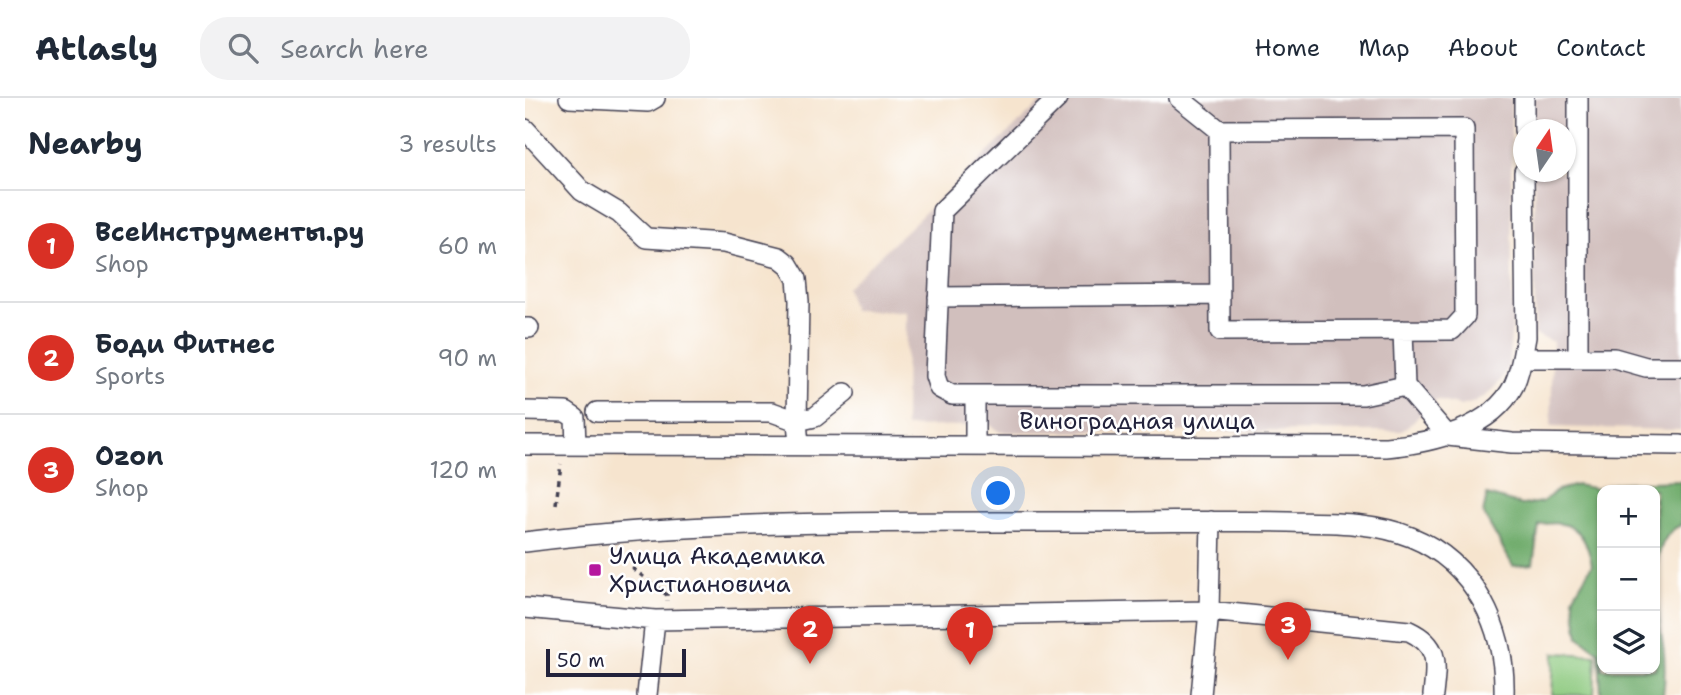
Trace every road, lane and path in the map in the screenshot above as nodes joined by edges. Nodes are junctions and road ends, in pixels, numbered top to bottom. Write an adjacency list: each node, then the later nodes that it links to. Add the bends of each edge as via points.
1 (569, 98): 2 (street, via 648,102)
2 (656, 98)
3 (1058, 98): 12 (street, via 943,211)
4 (1179, 98): 9 (street)
5 (1524, 98): 7 (street)
6 (1578, 98): 15 (street)
7 (1524, 119)
8 (525, 129): 22 (street, via 582,191 619,213 646,238 724,243 779,257 788,264 797,279 799,301)
9 (1219, 130): 11 (street); 13 (street, via 1464,129 1465,316 1452,330)
10 (1524, 182): 14 (street, Виноградная улица, via 1526,337)
11 (1219, 295): 12 (street); 13 (street, via 1220,331)
12 (938, 297): 19 (street, via 935,376 939,388 952,395)
13 (1403, 330): 17 (street)
14 (1522, 358): 15 (street); 23 (street, Виноградная улица, via 1514,384 1500,405)
15 (1578, 358): 16 (street)
16 (1681, 367)
17 (1405, 386): 19 (street, via 1363,395); 23 (street)
18 (845, 393): 22 (street, via 815,417)
19 (975, 395): 28 (street)
20 (525, 411): 26 (street, via 572,415)
21 (597, 412): 22 (street, via 772,412)
22 (797, 421): 27 (street)
23 (1448, 436): 24 (street, via 1512,443); 28 (street, Виноградная улица, via 1386,447)
24 (1681, 444)
25 (525, 445): 26 (street, Виноградная улица)
26 (570, 445): 27 (street, Виноградная улица); 29 (path)
27 (799, 445): 28 (street, Виноградная улица)
28 (975, 446)
29 (556, 504)
30 (1211, 521): 31 (street, via 771,524); 34 (street); 39 (street, via 1383,527 1435,549 1457,566 1490,613 1505,671)
31 (525, 542)
32 (632, 568): 35 (path, via 667,595)
33 (525, 608): 35 (street)
34 (1209, 611): 35 (street); 37 (street); 38 (street, via 1409,631 1423,637 1432,649 1437,664)
35 (660, 619): 36 (street)
36 (647, 695)
37 (1201, 695)
38 (1433, 695)
39 (1504, 695)

